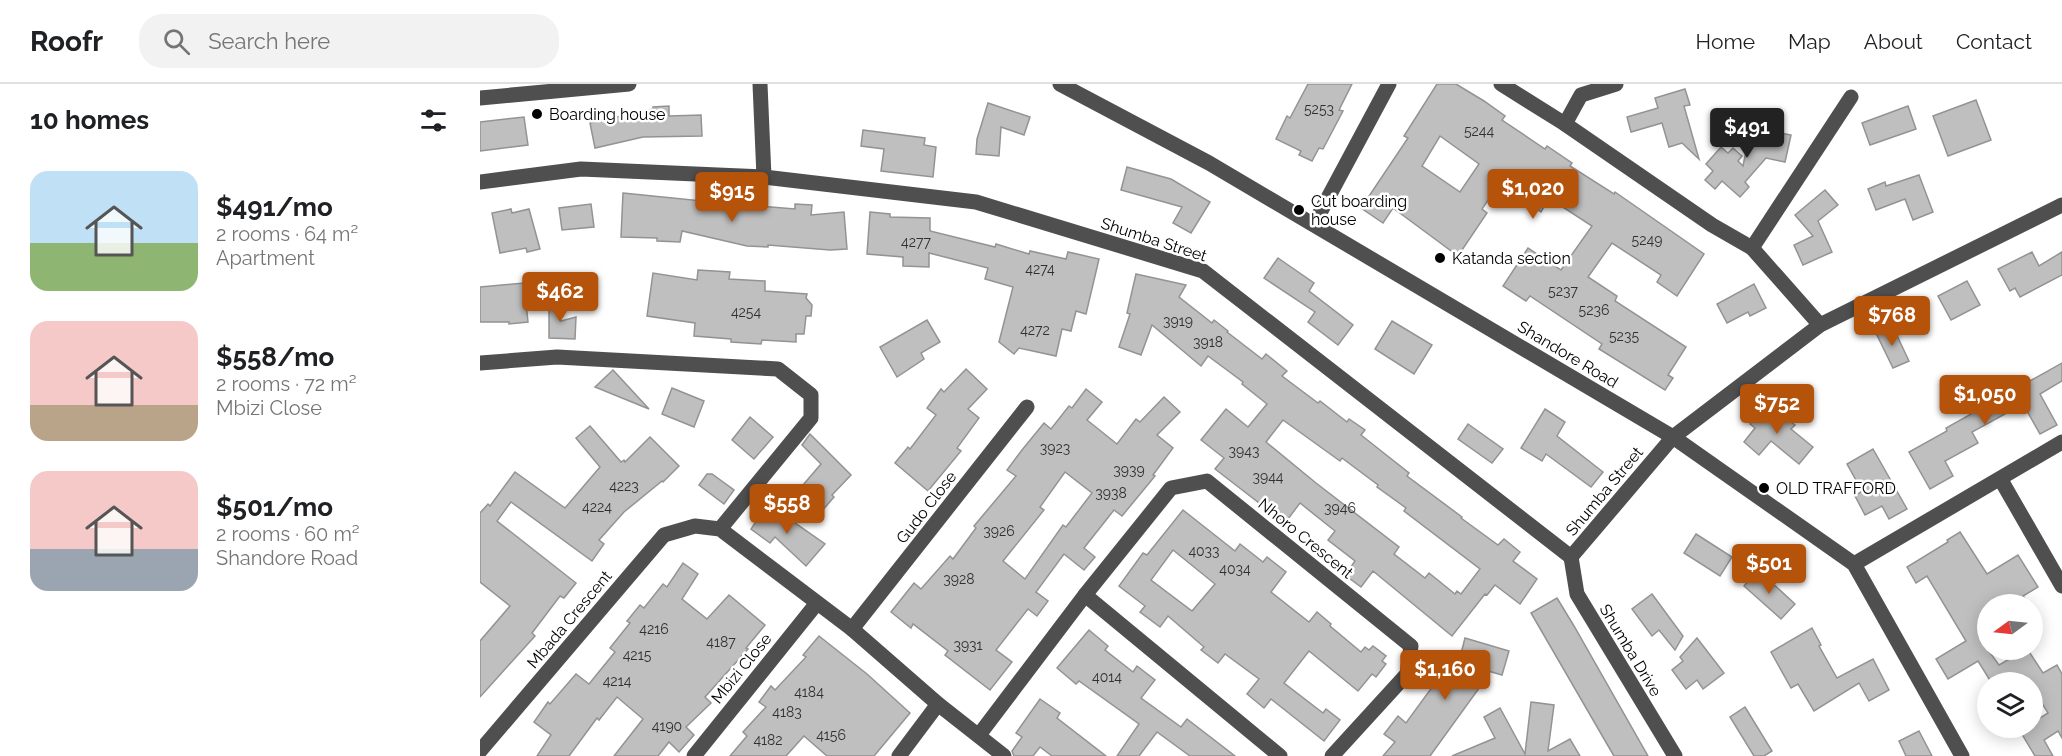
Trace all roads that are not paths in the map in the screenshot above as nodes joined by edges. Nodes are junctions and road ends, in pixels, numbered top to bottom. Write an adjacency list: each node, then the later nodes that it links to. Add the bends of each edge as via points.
1 (629, 84): 8 (street)
2 (760, 84): 10 (street)
3 (1060, 84): 13 (street, Shandore Road)
4 (1389, 84): 13 (street)
5 (1501, 84): 9 (street)
6 (1616, 84): 9 (street, via 1581,95)
7 (1851, 97): 14 (street)
8 (480, 98)
9 (1565, 124): 14 (street)
10 (764, 177): 11 (street, Shumba Street, via 581,169); 22 (street, Shumba Street, via 976,202 1203,271)
11 (480, 182)
12 (2062, 205): 15 (street, Shumba Street)
13 (1314, 224): 18 (street, Shandore Road)
14 (1752, 248): 15 (street)
15 (1820, 325): 18 (street, Shumba Street)
16 (480, 363): 21 (street, via 557,357 778,369 812,394 810,418)
17 (1027, 407): 27 (street, Gudo Close)
18 (1673, 437): 22 (street, Shumba Street); 23 (street, Shandore Road)
19 (2062, 442): 20 (street)
20 (2001, 480): 23 (street); 24 (street)
21 (720, 529): 26 (street); 30 (street, Mbada Crescent, via 695,526 664,535)
22 (1571, 557): 36 (street, Shumba Drive, via 1576,594)
23 (1854, 564): 37 (street, Shandore Road)
24 (2062, 586)
25 (1084, 595): 29 (street, Nhoro Crescent); 34 (street); 35 (street, Nhoro Crescent, via 1170,488 1207,481 1411,645 1407,674)
26 (817, 603): 27 (street); 31 (street, Mbizi Close)
27 (852, 629): 28 (street)
28 (938, 704): 29 (street); 32 (street)
29 (979, 735): 33 (street)
30 (480, 751)
31 (694, 756)
32 (899, 756)
33 (1004, 756)
34 (1280, 756)
35 (1332, 756)
36 (1675, 756)
37 (1962, 756)

